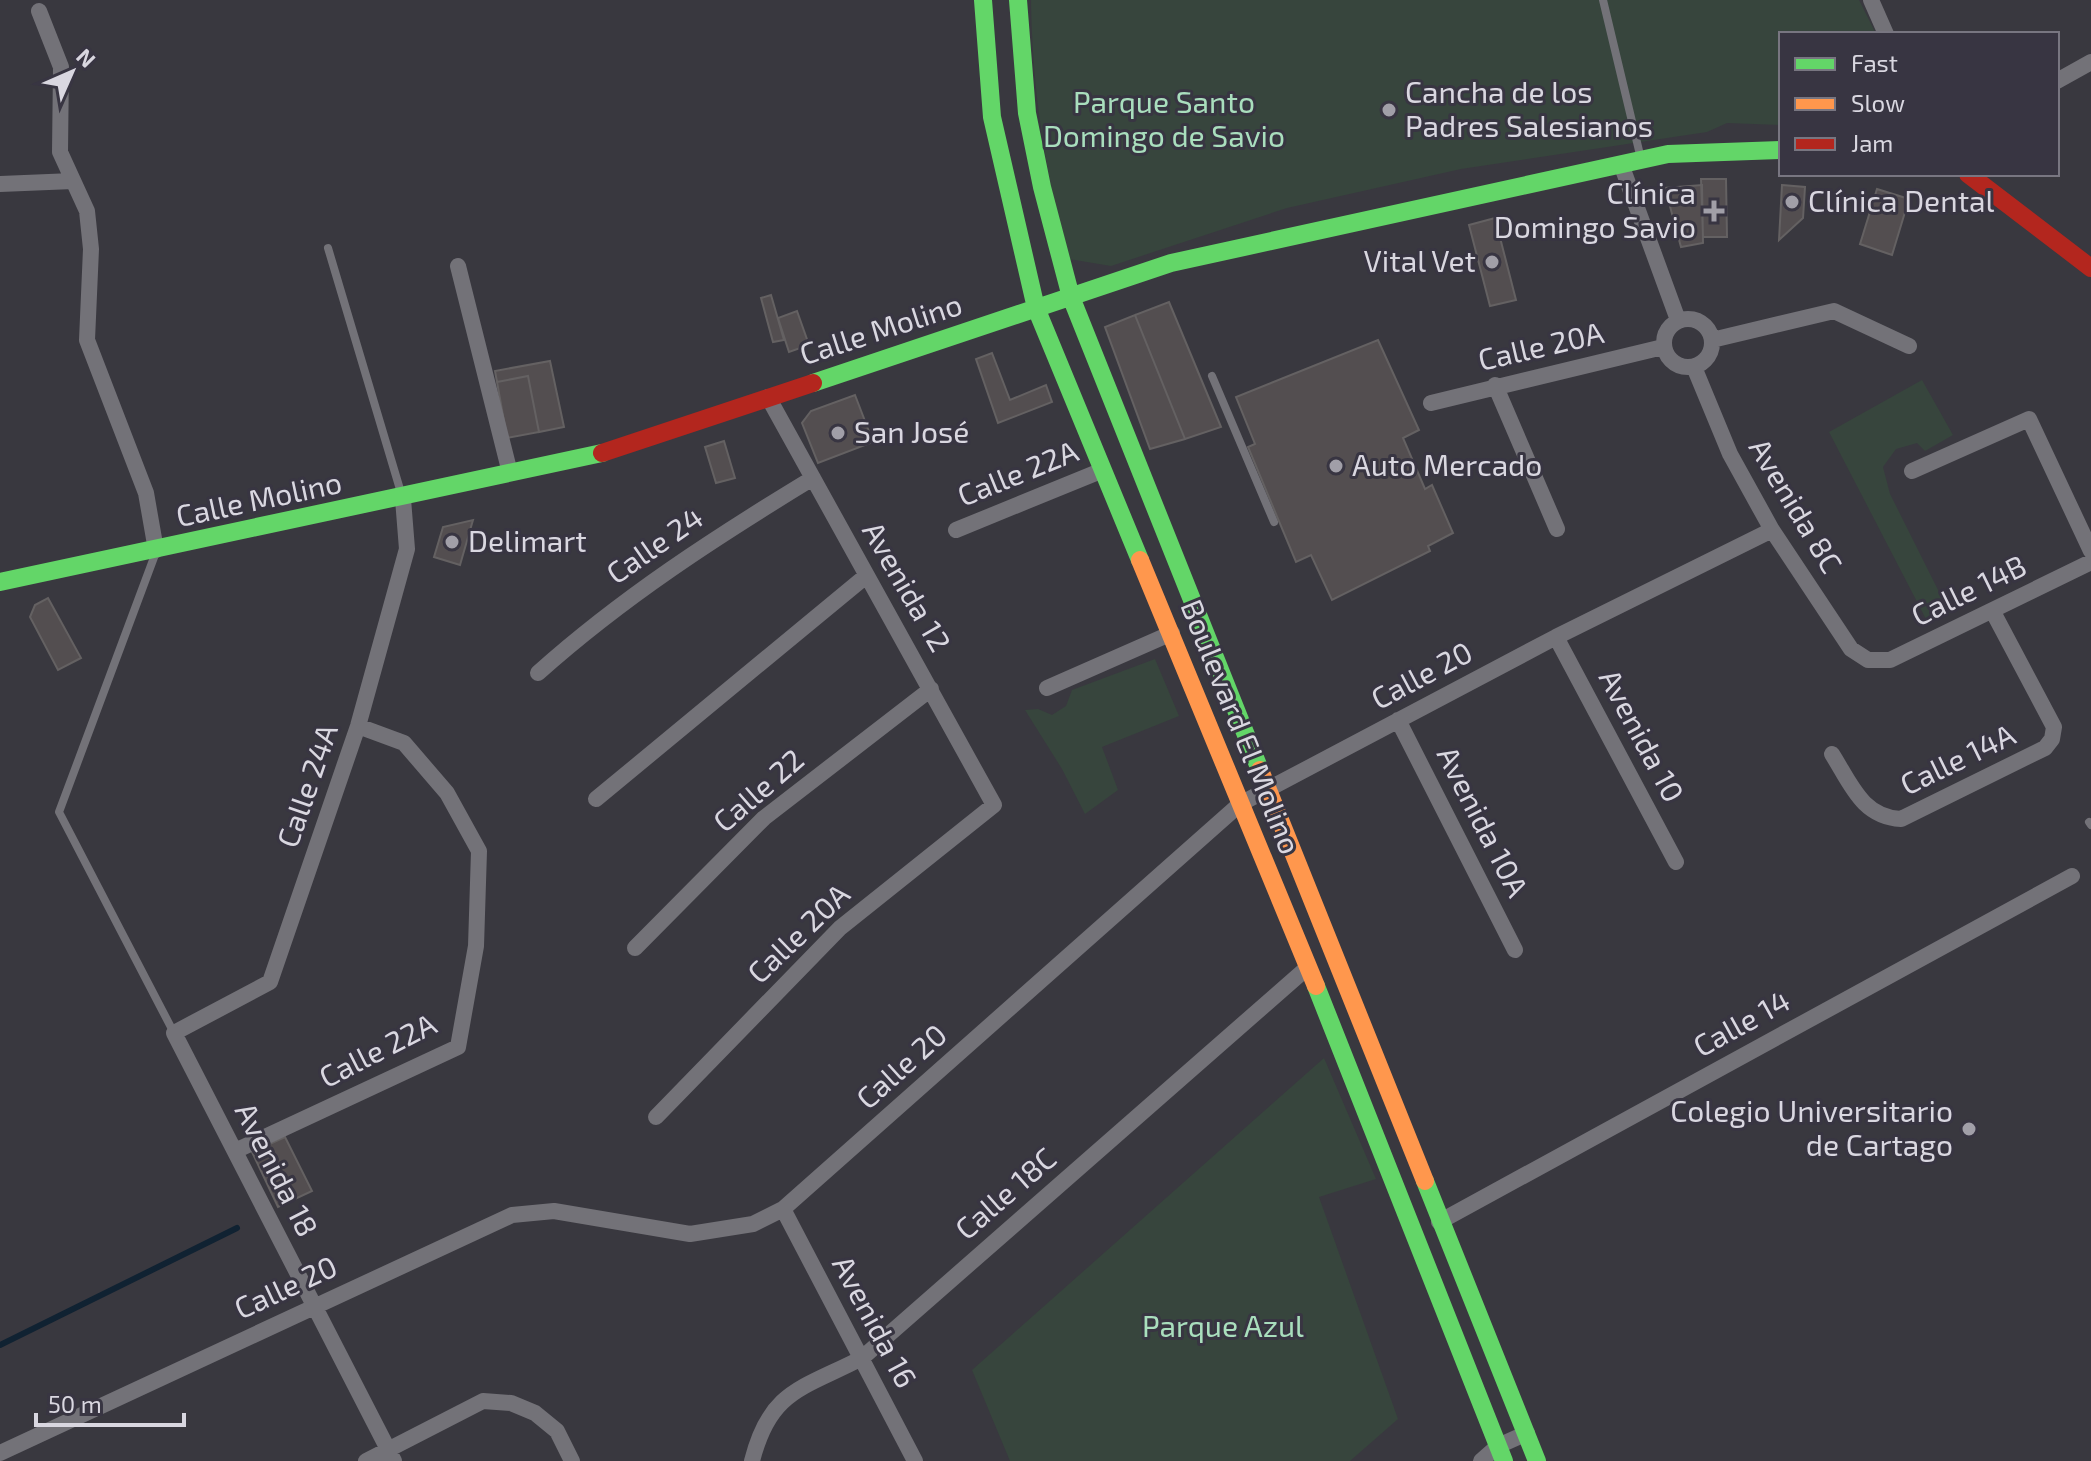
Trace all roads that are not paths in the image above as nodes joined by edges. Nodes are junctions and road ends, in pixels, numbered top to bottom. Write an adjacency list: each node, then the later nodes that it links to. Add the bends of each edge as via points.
1 (983, 0): 16 (street, Boulevard El Molino, via 982,50)
2 (1018, 0): 15 (street, Boulevard El Molino, via 1018,50)
3 (1603, 0): 10 (lane)
4 (1871, 0): 6 (street)
5 (39, 11): 13 (street, via 61,67 60,152)
6 (1885, 32)
7 (2091, 62): 8 (street)
8 (2059, 80)
9 (1779, 150): 10 (street, Calle Molino, via 1668,154)
10 (1641, 160): 11 (street, Calle Molino)
11 (1621, 164): 20 (street, Calle Molino, via 1171,263); 22 (street)
12 (1971, 176): 19 (street)
13 (73, 181): 14 (street); 40 (street, via 87,211 91,249 87,340 146,493)
14 (0, 184)
15 (1049, 218): 16 (street); 20 (street, Boulevard El Molino)
16 (1015, 227): 21 (street, Boulevard El Molino)
17 (328, 248): 35 (lane)
18 (458, 266): 33 (street)
19 (2091, 268)
20 (1071, 297): 21 (street, Calle Molino); 55 (street, Boulevard El Molino)
21 (1036, 308): 29 (street, Calle Molino); 31 (street, Boulevard El Molino)
22 (1678, 320): 23 (street, via 1700,321); 25 (street, via 1666,331)
23 (1712, 340): 24 (street, via 1834,311); 26 (street, via 1711,352)
24 (1909, 346)
25 (1663, 347): 26 (street, via 1669,359); 28 (street, Calle 20A)
26 (1694, 367): 39 (street, Avenida 8C, via 1730,454)
27 (1212, 376): 36 (lane)
28 (1495, 385): 30 (street, Calle 20A); 37 (street)
29 (768, 397): 33 (street, Calle Molino, via 590,457); 34 (street, Avenida 12)
30 (1431, 403)
31 (1103, 470): 38 (street, Calle 22A); 46 (street, Boulevard El Molino)
32 (1912, 471): 41 (street, via 2029,419)
33 (510, 473): 35 (street, Calle Molino)
34 (813, 478): 43 (street, Avenida 12); 49 (street, Calle 24, via 699,547 595,622)
35 (403, 499): 40 (street, Calle Molino); 53 (street, Calle 24A, via 407,549)
36 (1274, 522)
37 (1557, 529)
38 (956, 530)
39 (1772, 530): 47 (street, Calle 20); 48 (street, Avenida 8C, via 1851,649)
40 (156, 550): 44 (street, Calle Molino); 64 (lane, via 59,812)
41 (2091, 551)
42 (2091, 562): 45 (street, Calle 14B)
43 (866, 576): 51 (street, Avenida 12); 56 (street)
44 (0, 582)
45 (1993, 612): 48 (street, Calle 14B, via 1890,660); 54 (street, Calle 14A, via 2054,727 2045,748 1901,819 1869,811)
46 (1172, 633): 50 (street); 57 (street, Boulevard El Molino)
47 (1556, 637): 52 (street, Calle 20); 59 (street, Avenida 10)
48 (1868, 660)
49 (538, 673)
50 (1047, 688)
51 (931, 689): 58 (street, Avenida 12); 61 (street, Calle 22, via 764,818)
52 (1398, 720): 55 (street, Calle 20); 62 (street, Avenida 10A)
53 (358, 726): 64 (street, Calle 24A, via 270,982); 66 (street, Calle 22A, via 404,743 447,793 479,851 476,946 458,1047)
54 (1832, 754)
55 (1268, 787): 57 (street, Calle 20); 68 (street, Boulevard El Molino)
56 (596, 799)
57 (1240, 804): 63 (street, Boulevard El Molino); 67 (street, Calle 20)
58 (994, 805): 65 (street, Calle 20A, via 840,928)
59 (1676, 862)
60 (2072, 876): 68 (street, Calle 14)
61 (635, 948)
62 (1515, 950)
63 (1308, 967): 70 (street, Calle 18C); 73 (street, Boulevard El Molino)
64 (174, 1033): 66 (street, Avenida 18)
65 (656, 1117)
66 (235, 1151): 69 (street, Avenida 18)
67 (783, 1209): 69 (street, Calle 20, via 753,1224 690,1234 554,1211 512,1215); 70 (street, Avenida 16)
68 (1439, 1222): 71 (street, Boulevard El Molino)
69 (314, 1305): 72 (street, Calle 20); 74 (street, Avenida 18)
70 (862, 1358): 77 (street, Calle 18C, via 778,1401 760,1428); 78 (street, Avenida 16)
71 (1527, 1433): 73 (street); 80 (street, Boulevard El Molino)
72 (0, 1453)
73 (1501, 1453): 79 (street)
74 (391, 1455): 75 (street); 76 (street, via 483,1401 511,1403 535,1413 557,1431)
75 (366, 1461)
76 (572, 1461)
77 (752, 1461)
78 (915, 1461)
79 (1481, 1461)
80 (1537, 1461)

